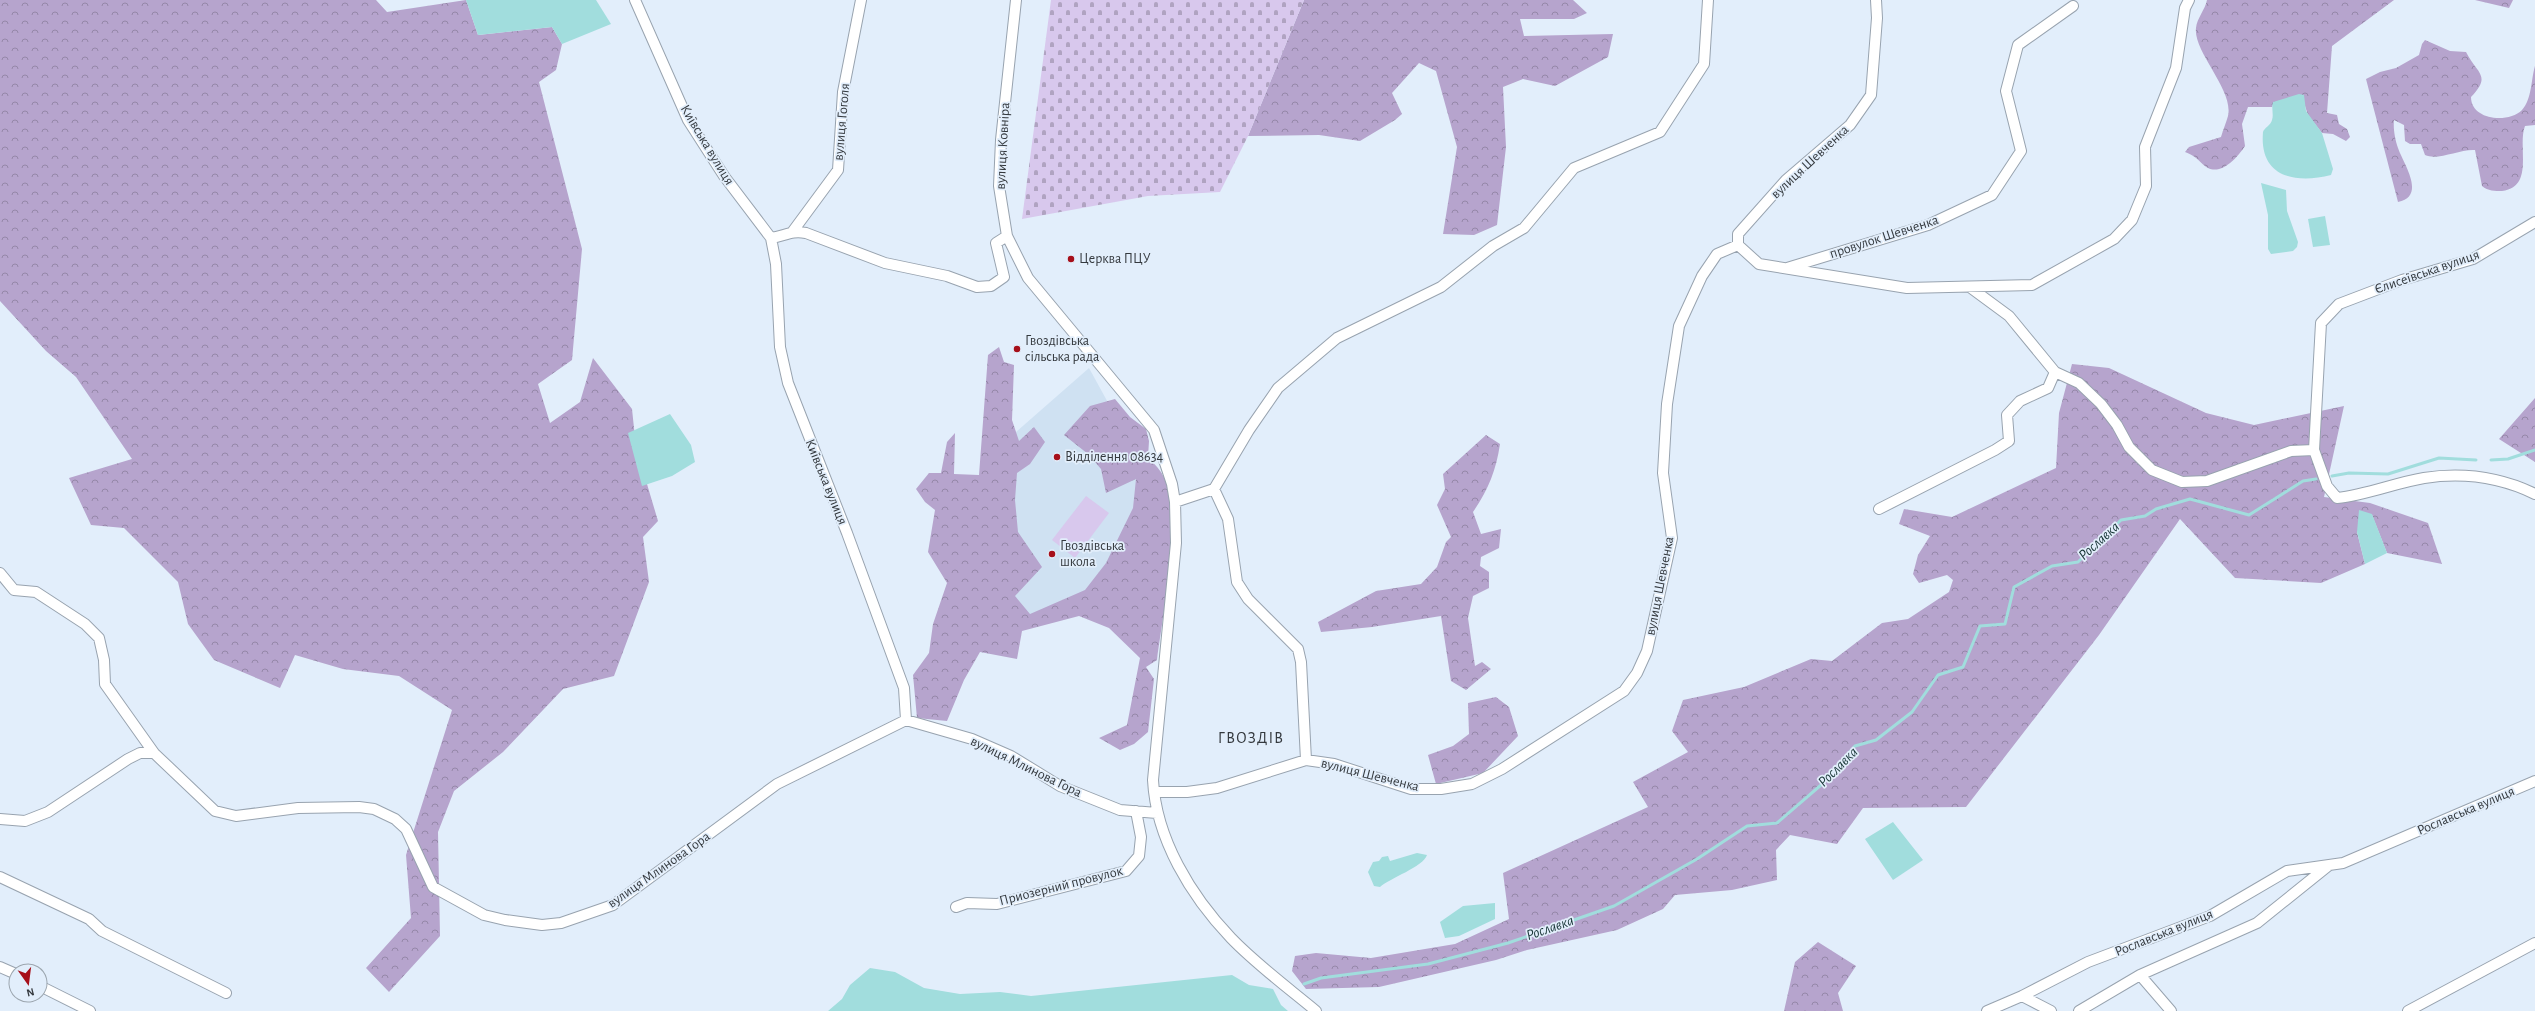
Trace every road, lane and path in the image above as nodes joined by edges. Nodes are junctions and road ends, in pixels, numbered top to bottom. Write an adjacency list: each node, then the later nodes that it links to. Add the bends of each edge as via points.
1 (635, 0): 11 (street, Київська вулиця, via 688,120 724,176)
2 (861, 0): 9 (street, вулиця Гоголя, via 843,92 838,170)
3 (1016, 0): 10 (street, вулиця Ковніра, via 1001,140 999,186)
4 (1708, 0): 17 (street, via 1704,64 1660,132 1574,168 1524,228 1493,246 1441,287 1337,338 1278,388 1248,430)
5 (1876, 0): 12 (street, вулиця Шевченка, via 1871,94 1850,125 1786,180 1738,234)
6 (2190, 0): 14 (street, провулок Шевченка, via 2185,8 2176,68 2145,147 2146,186 2132,220 2114,239 2032,285)
7 (2073, 6): 13 (street, провулок Шевченка, via 2018,45 2006,91 2021,151 1992,195 1928,225)
8 (2535, 222): 16 (street, Єлисеївська вулиця, via 2473,259 2402,280 2338,304 2321,323)
9 (793, 231): 10 (street, via 834,242 884,263 947,276 977,287 991,286 1004,277 996,243); 11 (street)
10 (1007, 236): 19 (street, вулиця Ковніра, via 1028,278 1154,430 1168,466)
11 (771, 238): 22 (street, Київська вулиця, via 776,264 780,347 788,383 904,688)
12 (1738, 245): 13 (street, провулок Шевченка, via 1759,264); 24 (street, вулиця Шевченка, via 1717,254 1702,276 1679,326 1667,404 1663,473 1672,538 1647,651 1637,673 1624,691 1502,769 1472,784 1441,789 1411,788 1334,764)
13 (1784, 269): 14 (street, провулок Шевченка, via 1907,288)
14 (1971, 288): 15 (street, via 2009,316)
15 (2055, 372): 16 (street, via 2079,383 2101,404 2129,447 2152,470 2182,482 2208,481 2291,452); 20 (street, via 2048,388 2020,401 2007,415 2009,441)
16 (2314, 450): 18 (street, via 2327,486 2337,498 2361,496 2423,478 2449,476 2482,476 2515,484)
17 (1214, 490): 19 (street); 24 (street, via 1228,519 1237,582 1248,599 1298,649 1301,662)
18 (2535, 494)
19 (1175, 502): 26 (street, вулиця Ковніра, via 1176,543)
20 (1879, 510)
21 (0, 573): 23 (street, вулиця Млинова Гора, via 14,590 36,592 85,624 99,638 104,660 105,684)
22 (906, 720): 23 (street, вулиця Млинова Гора, via 777,784 614,905 577,919 542,925 484,915 433,886 406,829 395,819 374,809 298,808 236,816 225,815 215,811); 27 (street, вулиця Млинова Гора, via 972,739 1011,756 1060,786 1120,810)
23 (154, 753): 29 (street, via 140,753 128,759 48,812 25,821)
24 (1306, 760): 26 (street, вулиця Шевченка, via 1218,788 1187,792)
25 (2535, 781): 30 (street, Рославська вулиця, via 2343,863)
26 (1154, 792): 28 (street, вулиця Ковніра)
27 (1136, 811): 28 (street, вулиця Млинова Гора); 32 (street, Приозерний провулок, via 1141,838 1139,856 1126,871 997,904 967,903)
28 (1157, 813): 39 (street, вулиця Ковніра, via 1176,861 1216,922 1246,953)
29 (0, 819)
30 (2329, 865): 34 (street, Рославська вулиця, via 2257,923); 37 (street, Рославська вулиця, via 2287,871 2210,916 2088,962)
31 (0, 877): 36 (street, via 90,919 102,931)
32 (956, 907)
33 (2535, 943): 44 (street)
34 (2140, 975): 42 (street, Рославська вулиця); 43 (street)
35 (48, 990): 38 (street)
36 (226, 993)
37 (2022, 996): 40 (street, Рославська вулиця); 41 (street)
38 (90, 1011)
39 (1316, 1011)
40 (1987, 1011)
41 (2050, 1011)
42 (2079, 1011)
43 (2171, 1011)
44 (2408, 1011)

